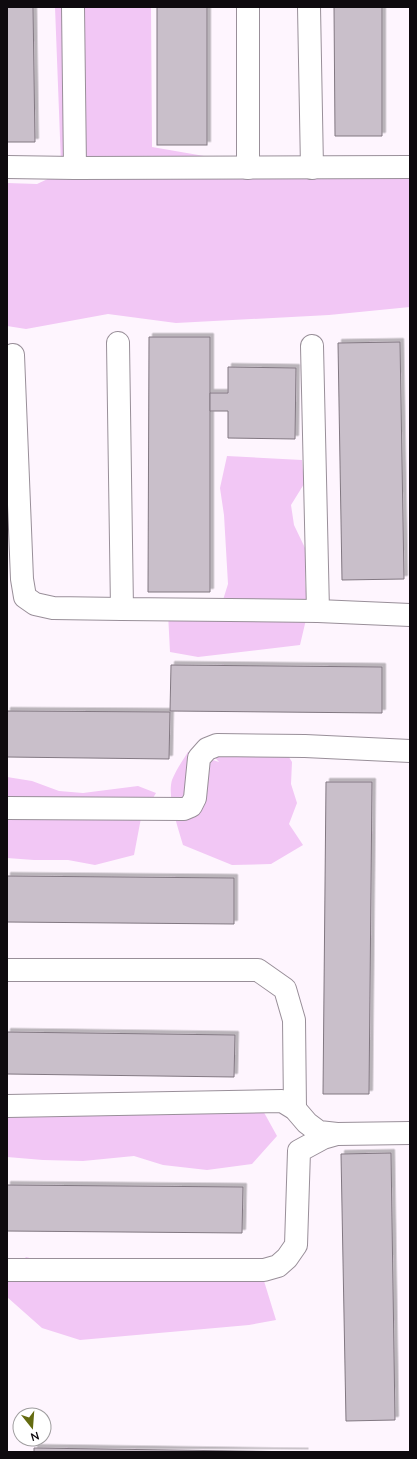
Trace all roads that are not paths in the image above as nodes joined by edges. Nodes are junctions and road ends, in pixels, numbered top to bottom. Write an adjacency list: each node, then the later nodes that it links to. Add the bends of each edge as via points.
1 (73, 7): 6 (lane)
2 (248, 7): 7 (lane)
3 (309, 7): 8 (lane)
4 (7, 167): 6 (lane)
5 (410, 167): 8 (lane)
6 (75, 168): 7 (lane)
7 (248, 168): 8 (lane)
8 (312, 168)
9 (118, 343): 12 (lane)
10 (312, 346): 13 (lane)
11 (13, 354): 12 (lane, via 22,579 25,597 35,604 53,608)
12 (122, 609): 13 (lane)
13 (318, 611): 14 (lane)
14 (410, 615)
15 (410, 751): 16 (lane, via 217,745 207,749 199,758 195,798 191,806 184,809)
16 (7, 808)
17 (7, 970): 19 (lane, via 258,970 285,988 294,1020)
18 (7, 1106): 19 (lane, via 282,1101)
19 (295, 1109): 21 (lane, via 319,1132)
20 (410, 1133): 21 (lane)
21 (337, 1134): 22 (lane, via 322,1138 299,1151 296,1245 278,1266 264,1270)
22 (7, 1270)

